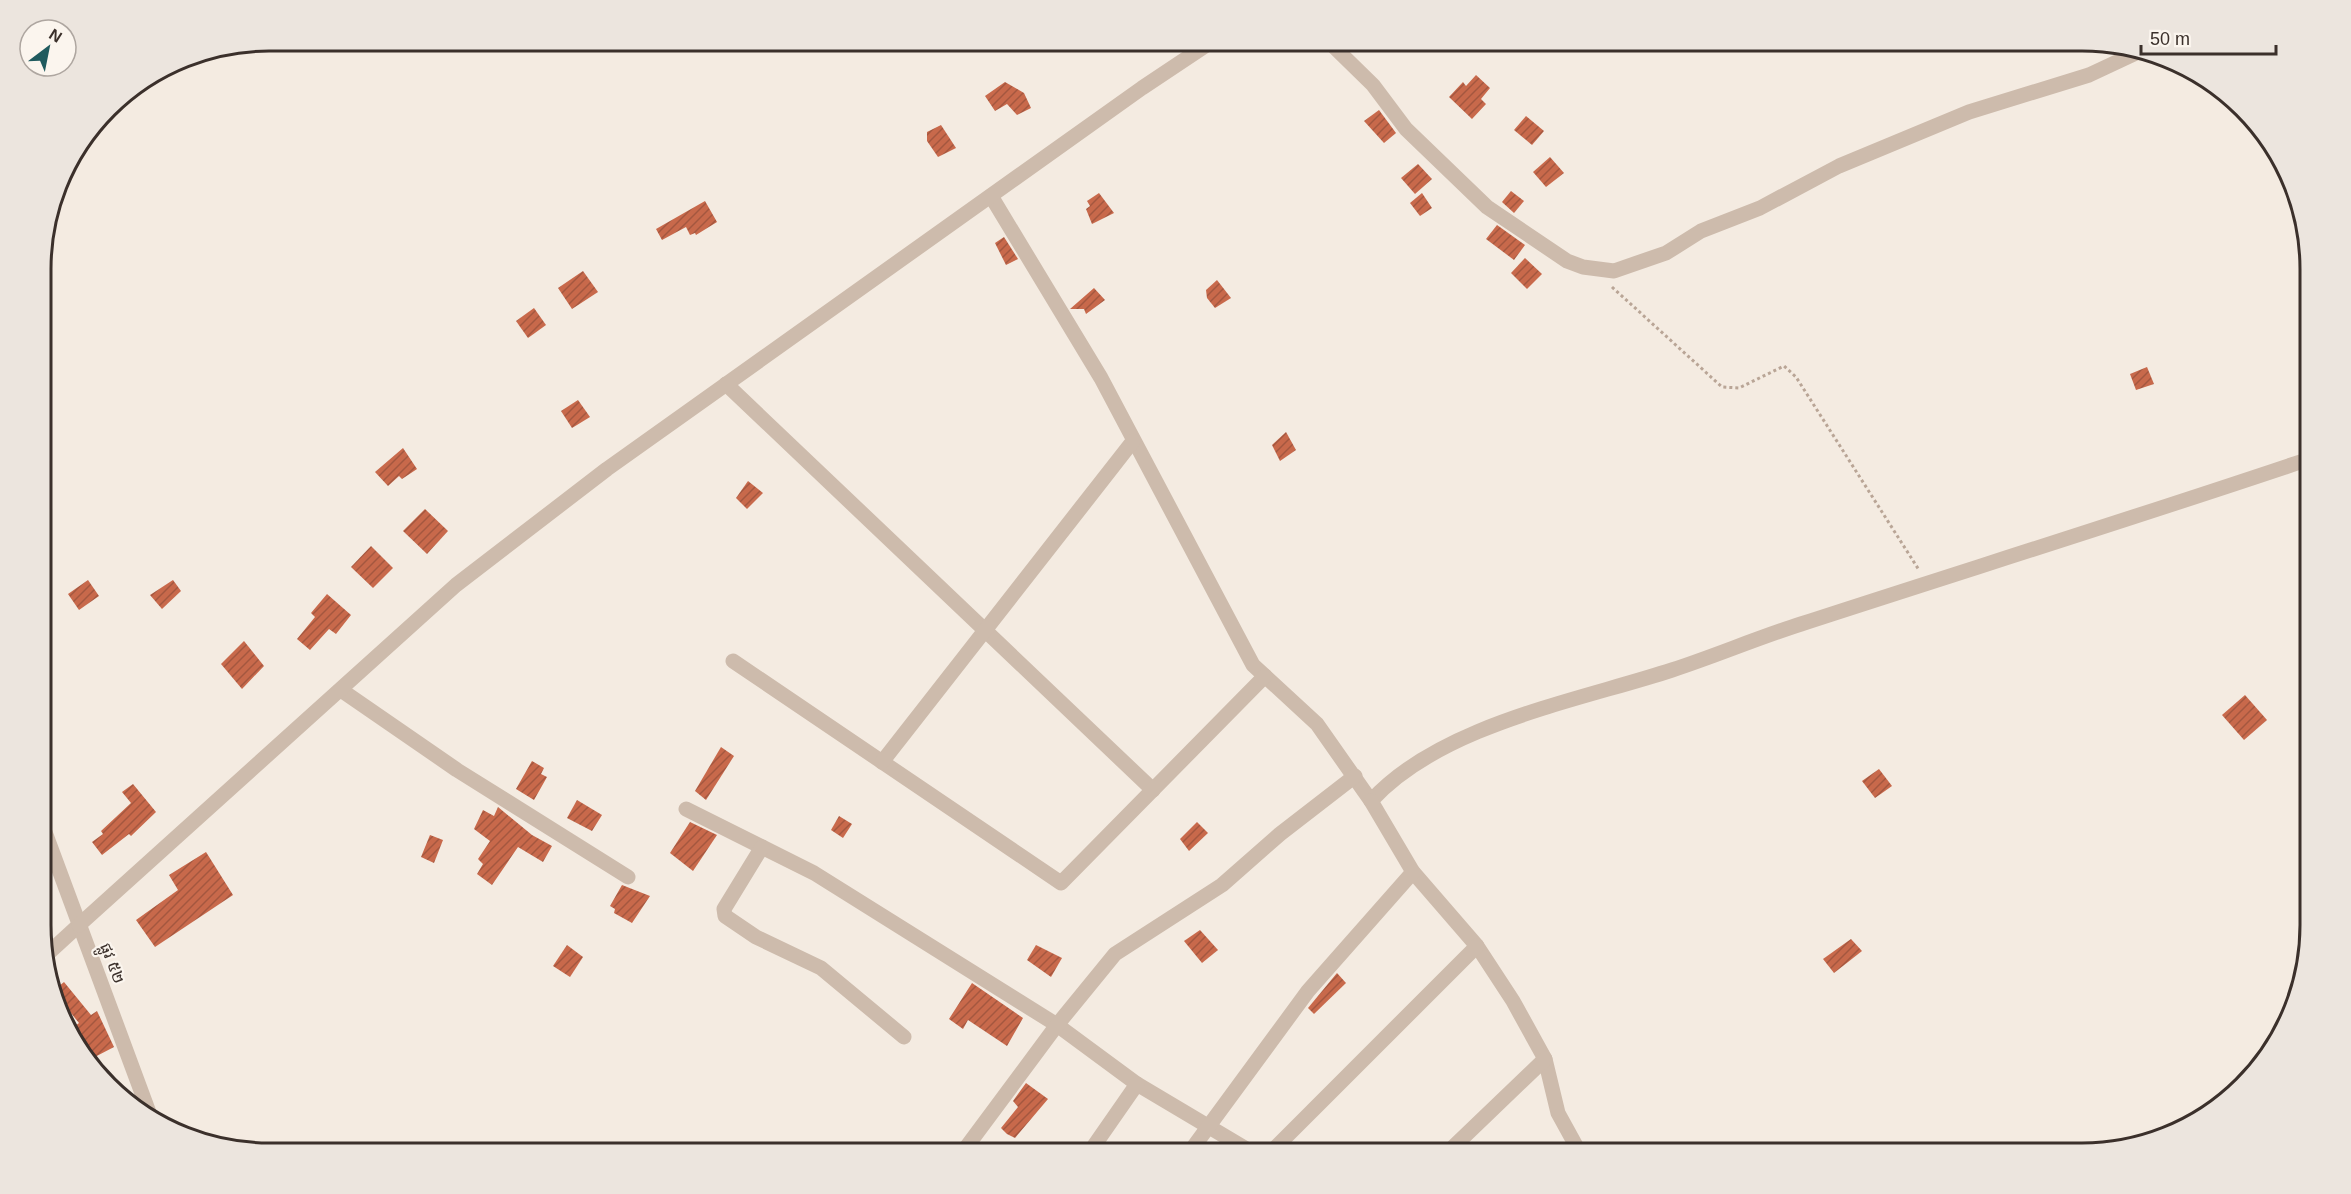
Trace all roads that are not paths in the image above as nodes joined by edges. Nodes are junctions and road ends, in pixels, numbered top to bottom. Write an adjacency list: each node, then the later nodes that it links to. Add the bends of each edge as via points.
1 (1198, 51): 4 (street)
2 (1338, 51): 3 (street, via 1373,85 1406,129 1487,207 1567,261 1614,271 1666,253 1701,231 1760,208 1850,161 1969,112 2089,75)
3 (2129, 56)
4 (991, 196): 5 (street); 6 (street, via 1101,378)
5 (726, 384): 8 (street); 11 (street, via 456,585)
6 (1133, 441): 8 (street); 10 (street, via 1252,665)
7 (2300, 462): 15 (street, via 1799,624 1672,670 1536,711 1423,759 1386,785)
8 (985, 630): 12 (street); 14 (street)
9 (733, 661): 12 (street)
10 (1264, 676): 13 (street, via 1317,724); 14 (street)
11 (340, 690): 20 (street, via 457,770); 21 (street)
12 (882, 762): 14 (street, via 1061,883)
13 (1355, 776): 15 (street); 24 (street, via 1222,885 1115,954)
14 (1153, 789)
15 (1371, 801): 19 (street)
16 (687, 809): 17 (street)
17 (762, 847): 24 (street, via 814,873); 25 (street, via 724,909 725,916 756,937 821,968)
18 (51, 849): 21 (street, ផ្លូវ ៥២)
19 (1413, 872): 22 (street); 29 (street, via 1308,991)
20 (628, 877)
21 (79, 925): 23 (street); 28 (street, ផ្លូវ ៥២)
22 (1477, 946): 26 (street); 34 (street)
23 (52, 949)
24 (1057, 1025): 27 (street); 30 (street)
25 (904, 1037)
26 (1545, 1059): 35 (street); 36 (street, via 1558,1113)
27 (1137, 1084): 29 (street); 31 (street)
28 (146, 1105)
29 (1209, 1127): 32 (street); 33 (street)
30 (969, 1143)
31 (1096, 1143)
32 (1197, 1143)
33 (1236, 1143)
34 (1280, 1143)
35 (1457, 1143)
36 (1574, 1143)

